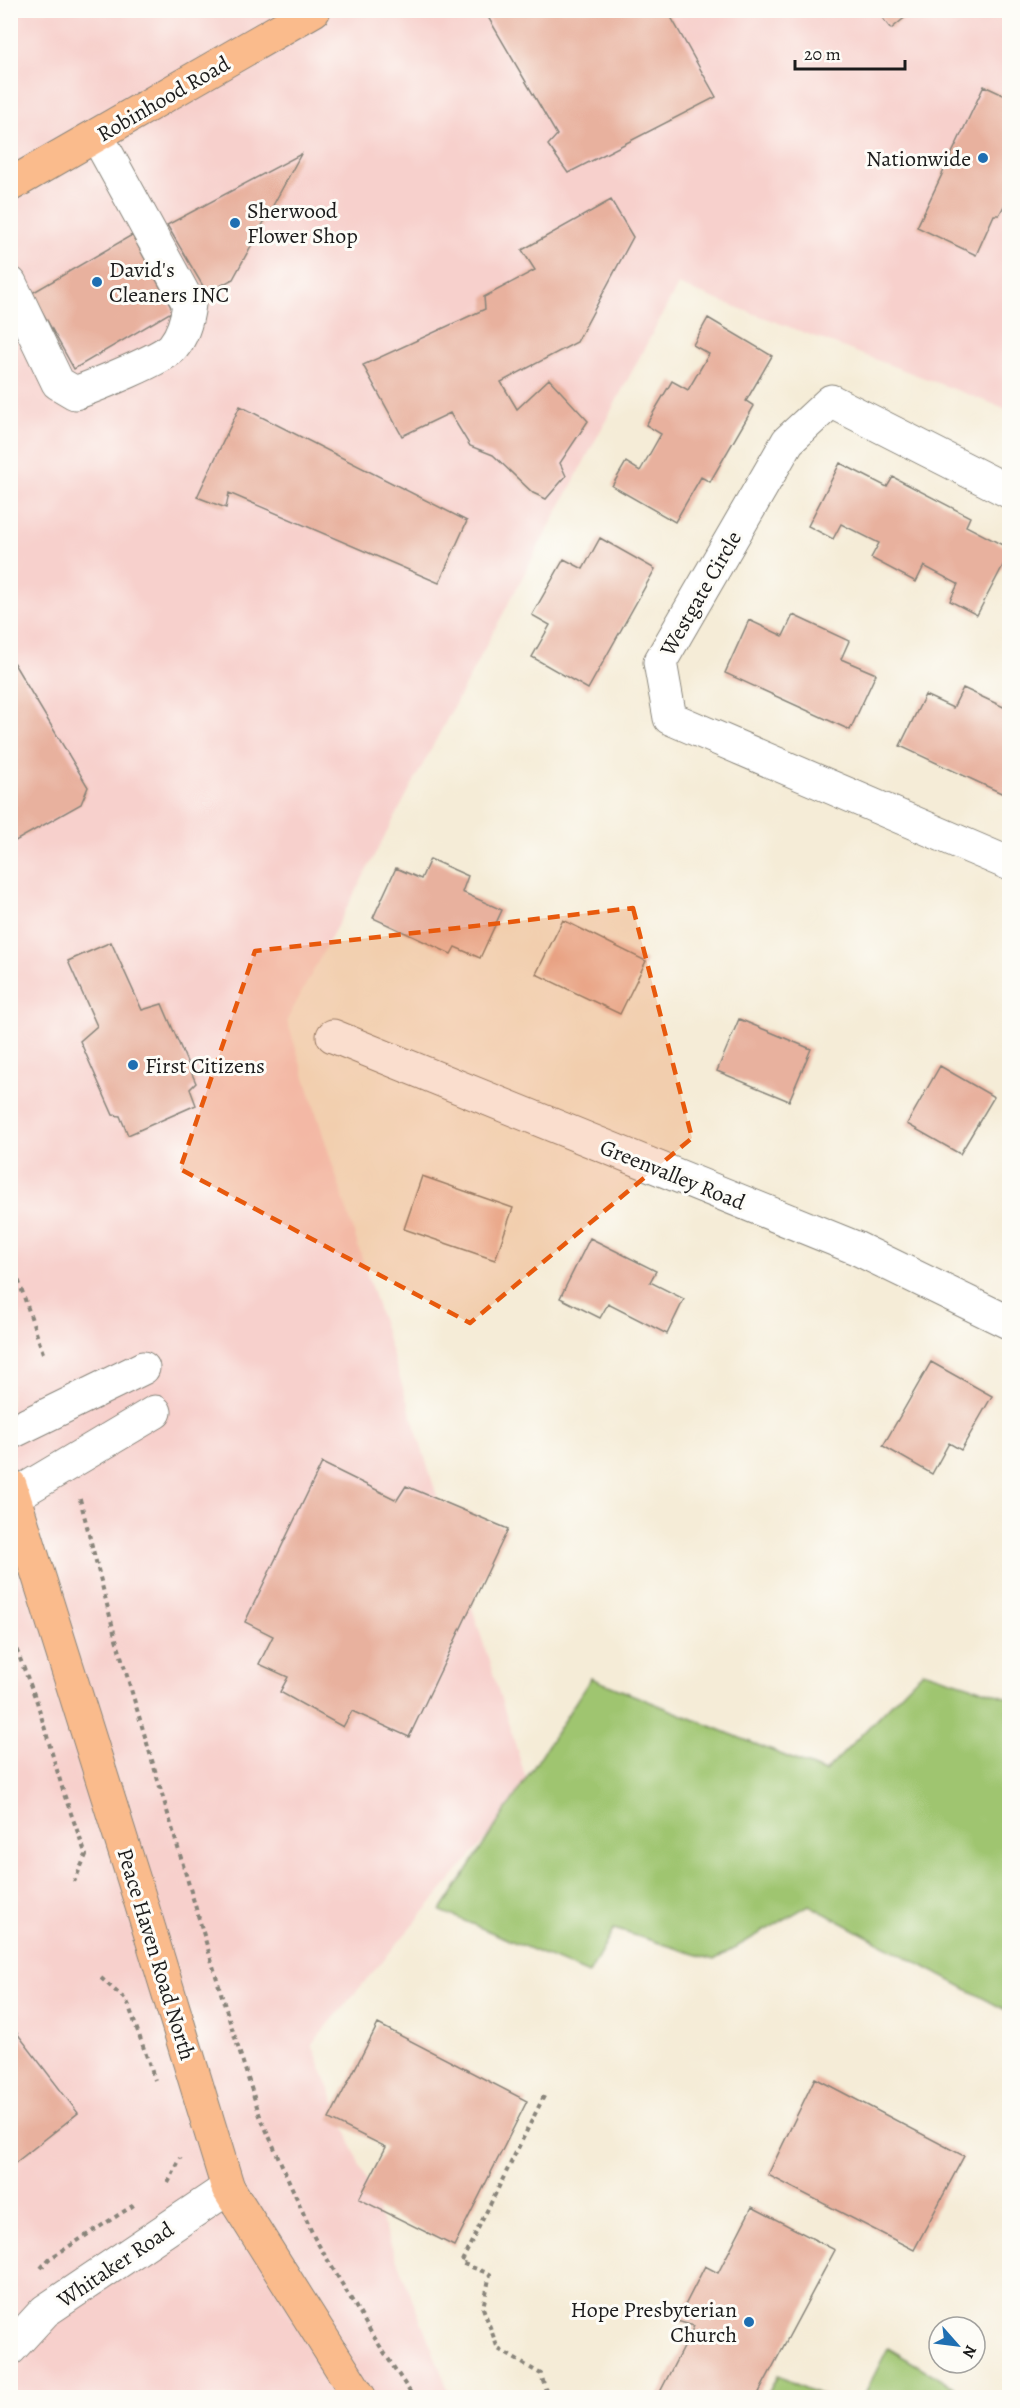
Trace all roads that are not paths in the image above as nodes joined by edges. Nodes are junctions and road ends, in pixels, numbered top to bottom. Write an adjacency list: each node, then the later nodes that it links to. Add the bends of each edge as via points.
1 (314, 10): 2 (main road, Robinhood Road)
2 (97, 136): 3 (main road, Robinhood Road); 4 (street, via 189,304 187,322 172,349 75,393 58,383)
3 (10, 185)
4 (10, 283)
5 (1010, 492): 6 (street, Westgate Circle, via 831,401 788,441 660,662 670,718)
6 (1010, 864)
7 (333, 1036): 8 (street, Greenvalley Road, via 856,1248)
8 (1010, 1323)
9 (143, 1368): 11 (street)
10 (155, 1412): 12 (street)
11 (10, 1433)
12 (12, 1490): 13 (main road, Peace Haven Road North)
13 (228, 2188): 14 (street, Whitaker Road, via 45,2311); 15 (main road, Peace Haven Road North)
14 (10, 2349)
15 (360, 2397)

